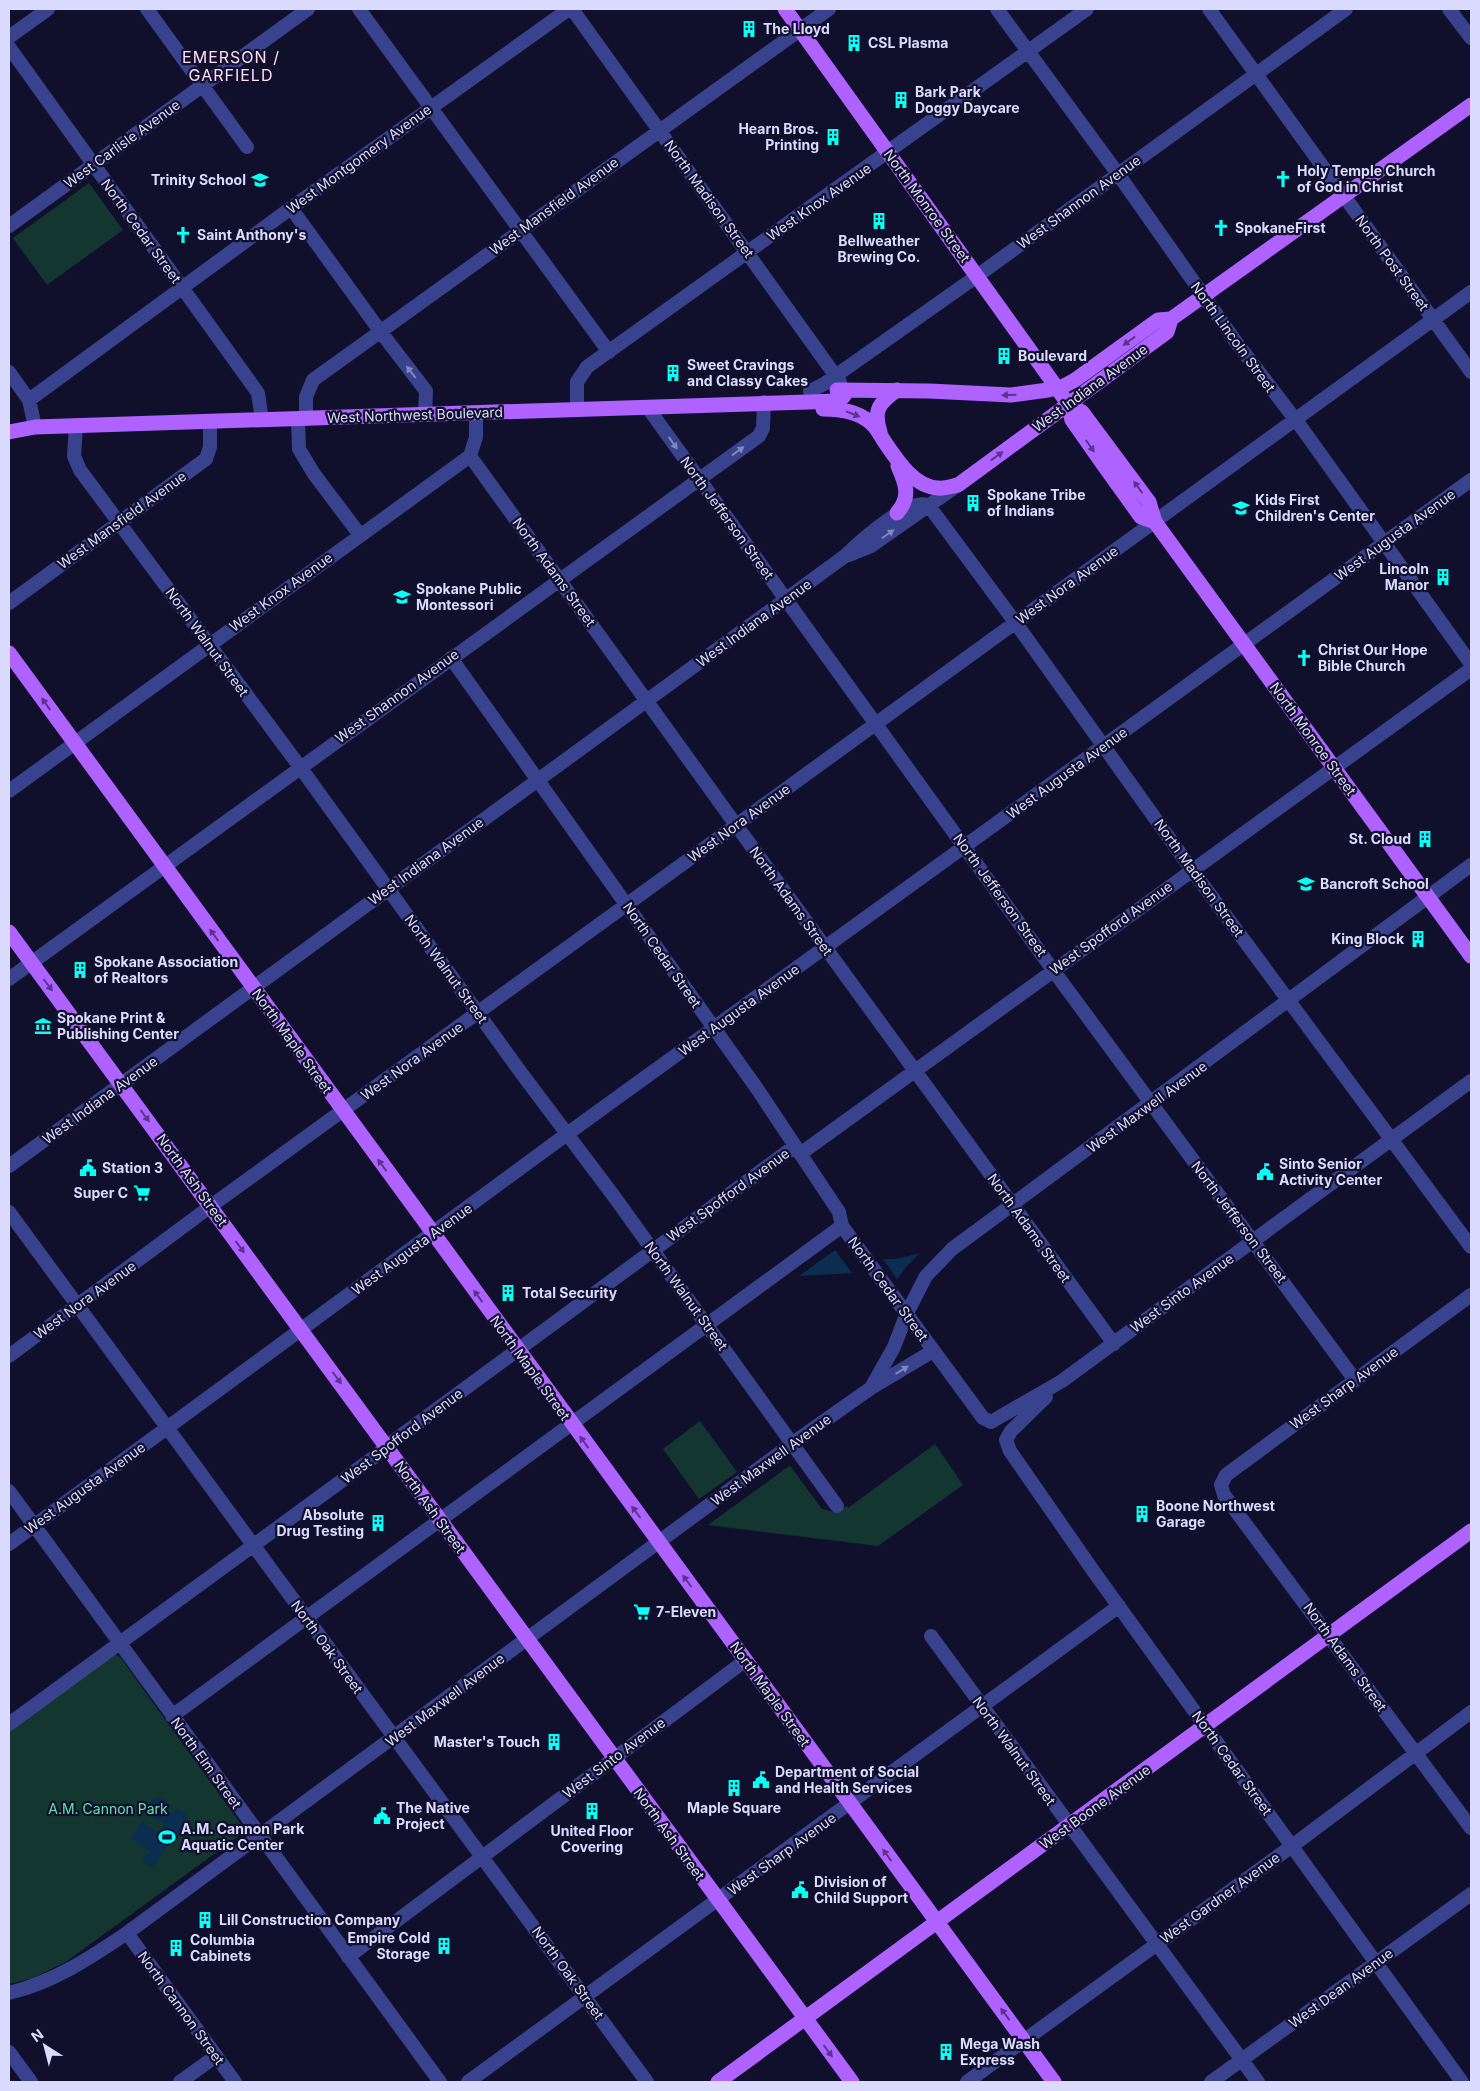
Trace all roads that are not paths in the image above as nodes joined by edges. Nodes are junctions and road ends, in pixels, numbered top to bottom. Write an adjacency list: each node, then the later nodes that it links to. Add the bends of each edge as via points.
1 (48, 9): 14 (street)
2 (147, 9): 19 (street)
3 (308, 9): 19 (street, West Carlisle Avenue)
4 (360, 9): 21 (street)
5 (571, 9): 21 (street, West Montgomery Avenue); 22 (street, North Madison Street)
6 (785, 9): 13 (main road, North Monroe Street)
7 (829, 9): 13 (street, West Mansfield Avenue)
8 (997, 9): 17 (street, North Lincoln Street)
9 (1087, 9): 17 (street, West Knox Avenue)
10 (1209, 9): 18 (street, North Post Street)
11 (1346, 9): 18 (street, West Shannon Avenue)
12 (1449, 9): 15 (street)
13 (800, 30): 22 (street, West Mansfield Avenue); 24 (main road, North Monroe Street)
14 (9, 37)
15 (1471, 38)
16 (9, 46): 25 (street, North Cedar Street)
17 (1029, 52): 24 (street, West Knox Avenue); 26 (street, North Lincoln Street)
18 (1256, 75): 26 (street, West Shannon Avenue); 27 (street, North Post Street)
19 (202, 86): 23 (street); 25 (street, West Carlisle Avenue)
20 (1471, 105): 27 (main road, West Indiana Avenue)
21 (431, 108): 28 (street, West Montgomery Avenue); 30 (street)
22 (659, 130): 30 (street, West Mansfield Avenue); 31 (street, North Madison Street)
23 (247, 147)
24 (888, 152): 31 (street, West Knox Avenue); 32 (main road, North Monroe Street)
25 (93, 165): 29 (street, West Carlisle Avenue); 33 (street, North Cedar Street)
26 (1118, 174): 32 (street, West Shannon Avenue); 35 (street, North Lincoln Street)
27 (1344, 196): 35 (main road, West Indiana Avenue); 37 (street, North Post Street)
28 (291, 208): 33 (street, West Montgomery Avenue); 38 (street)
29 (9, 226)
30 (520, 230): 38 (street, West Mansfield Avenue); 39 (street)
31 (748, 252): 39 (street, West Knox Avenue); 42 (street, North Madison Street)
32 (977, 276): 42 (street, West Shannon Avenue); 43 (main road, North Monroe Street)
33 (182, 288): 47 (street, West Montgomery Avenue); 57 (street, North Cedar Street, via 258,392)
34 (1471, 292): 37 (street, West Nora Avenue)
35 (1204, 296): 36 (main road, West Indiana Avenue); 56 (street, North Lincoln Street)
36 (1171, 319): 43 (main road, West Indiana Avenue, one-way to 43, via 1158,320 1075,380); 50 (main road, West Indiana Avenue, via 1167,332)
37 (1433, 320): 41 (street, North Post Street); 56 (street, West Nora Avenue)
38 (380, 331): 54 (street, one-way to 38, via 426,391); 55 (street, West Mansfield Avenue, via 313,380)
39 (609, 352): 52 (street, West Knox Avenue, via 587,367 577,382)
40 (9, 372): 47 (street)
41 (1471, 372)
42 (836, 376): 44 (street, North Madison Street); 46 (street, West Shannon Avenue)
43 (1057, 388): 45 (main road, one-way to 45, via 1011,396); 50 (main road, North Monroe Street)
44 (846, 390): 45 (main road); 46 (main road); 48 (main road, West Northwest Boulevard, via 838,401)
45 (897, 390): 63 (main road, via 878,409)
46 (810, 391): 48 (main road)
47 (29, 400): 61 (street)
48 (796, 401): 49 (main road, West Northwest Boulevard); 63 (main road, one-way to 63, via 813,409 854,413 869,421)
49 (764, 402): 51 (main road, West Northwest Boulevard); 66 (street, West Shannon Avenue, one-way to 49, via 759,436)
50 (1068, 404): 68 (main road, West Indiana Avenue, one-way to 50); 72 (main road, North Monroe Street, via 1072,420 1141,517)
51 (648, 408): 52 (main road, West Northwest Boulevard); 66 (street, North Jefferson Street, one-way to 66)
52 (577, 410): 53 (main road, West Northwest Boulevard)
53 (476, 413): 54 (main road, West Northwest Boulevard); 65 (street, via 476,437)
54 (425, 415): 55 (main road, West Northwest Boulevard)
55 (302, 419): 57 (main road, West Northwest Boulevard); 73 (street, via 299,449)
56 (1295, 419): 72 (street, West Nora Avenue); 74 (street, North Lincoln Street)
57 (262, 420): 58 (main road, West Northwest Boulevard)
58 (210, 423): 60 (main road, West Northwest Boulevard); 71 (street, West Mansfield Avenue, via 210,447 206,458)
59 (9, 424): 61 (main road)
60 (76, 426): 61 (main road, West Northwest Boulevard); 71 (street, North Walnut Street, via 75,461)
61 (35, 427): 62 (main road)
62 (9, 432)
63 (882, 438): 64 (main road)
64 (891, 451): 68 (main road, via 916,480 939,488); 70 (main road, via 907,492)
65 (470, 456): 73 (street, West Knox Avenue); 76 (street, North Adams Street)
66 (698, 479): 76 (street, West Shannon Avenue); 77 (street, North Jefferson Street)
67 (1471, 480): 74 (street, West Augusta Avenue)
68 (958, 485): 69 (street, West Indiana Avenue)
69 (930, 506): 70 (street, West Indiana Avenue, via 922,504); 75 (street, West Indiana Avenue, one-way to 69, via 871,546); 79 (street, North Madison Street)
70 (898, 513): 75 (street, West Indiana Avenue, via 864,537)
71 (119, 522): 78 (street, West Mansfield Avenue); 80 (street, North Walnut Street)
72 (1155, 522): 79 (street, West Nora Avenue); 81 (main road, North Monroe Street)
73 (360, 535): 80 (street, West Knox Avenue)
74 (1384, 543): 81 (street, West Augusta Avenue); 84 (street, North Lincoln Street)
75 (845, 556): 77 (street, West Indiana Avenue)
76 (558, 580): 83 (street, West Shannon Avenue); 86 (street, North Adams Street)
77 (786, 599): 86 (street, West Indiana Avenue); 87 (street, North Jefferson Street)
78 (9, 603)
79 (1016, 622): 87 (street, West Nora Avenue); 89 (street, North Madison Street)
80 (210, 644): 88 (street, West Knox Avenue); 90 (street, North Walnut Street)
81 (1244, 644): 89 (street, West Augusta Avenue); 91 (main road, North Monroe Street)
82 (9, 653): 88 (main road, North Maple Street, one-way to 82)
83 (450, 658): 90 (street, West Shannon Avenue); 92 (street, North Cedar Street)
84 (1471, 664)
85 (1471, 669): 91 (street, West Spofford Avenue)
86 (647, 701): 92 (street, West Indiana Avenue); 94 (street, North Adams Street)
87 (876, 723): 94 (street, West Nora Avenue); 95 (street, North Jefferson Street)
88 (74, 744): 93 (street, West Knox Avenue); 97 (main road, North Maple Street)
89 (1105, 747): 95 (street, West Augusta Avenue); 98 (street, North Madison Street)
90 (300, 767): 97 (street, West Shannon Avenue); 99 (street, North Walnut Street)
91 (1333, 767): 98 (street, West Spofford Avenue); 100 (main road, North Monroe Street)
92 (538, 780): 99 (street, West Indiana Avenue); 101 (street, North Cedar Street)
93 (9, 791)
94 (736, 825): 101 (street, West Nora Avenue); 103 (street, North Adams Street)
95 (965, 847): 103 (street, West Augusta Avenue); 106 (street, North Jefferson Street)
96 (1471, 865): 100 (street, West Maxwell Avenue)
97 (163, 866): 105 (street, West Shannon Avenue); 108 (main road, North Maple Street, one-way to 97)
98 (1192, 870): 106 (street, West Spofford Avenue); 109 (street, North Madison Street)
99 (387, 889): 108 (street, West Indiana Avenue); 110 (street, North Walnut Street)
100 (1428, 898): 104 (main road, North Monroe Street); 109 (street, West Maxwell Avenue)
101 (626, 905): 110 (street, West Nora Avenue); 111 (street, North Cedar Street)
102 (9, 932): 105 (main road, North Ash Street)
103 (826, 948): 111 (street, West Augusta Avenue); 112 (street, North Adams Street)
104 (1471, 956)
105 (31, 962): 107 (street, West Shannon Avenue); 114 (main road, North Ash Street, one-way to 114)
106 (1053, 970): 112 (street, West Spofford Avenue); 115 (street, North Jefferson Street)
107 (9, 979)
108 (253, 988): 114 (street, West Indiana Avenue); 116 (main road, North Maple Street)
109 (1289, 1002): 115 (street, West Maxwell Avenue); 118 (street, North Madison Street)
110 (478, 1013): 116 (street, West Nora Avenue); 117 (street, North Walnut Street)
111 (714, 1028): 117 (street, West Augusta Avenue); 119 (street, North Cedar Street)
112 (914, 1070): 119 (street, West Spofford Avenue); 122 (street, North Adams Street)
113 (1471, 1081): 118 (street, West Sinto Avenue)
114 (122, 1083): 120 (street, West Indiana Avenue); 121 (main road, North Ash Street, one-way to 121)
115 (1151, 1104): 122 (street, West Maxwell Avenue); 126 (street, North Jefferson Street)
116 (343, 1111): 121 (street, West Nora Avenue); 125 (main road, North Maple Street, one-way to 116)
117 (567, 1134): 125 (street, West Augusta Avenue); 128 (street, North Walnut Street)
118 (1391, 1141): 126 (street, West Sinto Avenue); 127 (street, North Madison Street)
119 (798, 1150): 124 (street, North Cedar Street, via 841,1216); 128 (street, West Spofford Avenue)
120 (9, 1166)
121 (211, 1206): 130 (street, West Nora Avenue); 133 (main road, North Ash Street, one-way to 133)
122 (1012, 1206): 131 (street, West Maxwell Avenue, via 952,1249 926,1276); 134 (street, North Adams Street)
123 (9, 1212): 130 (street, North Oak Street)
124 (842, 1226): 131 (street, North Cedar Street); 132 (street)
125 (433, 1234): 133 (street, West Augusta Avenue); 135 (main road, North Maple Street, one-way to 125)
126 (1254, 1241): 134 (street, West Sinto Avenue); 138 (street, North Jefferson Street)
127 (1471, 1247)
128 (653, 1250): 132 (street, North Walnut Street); 135 (street, West Spofford Avenue)
129 (1471, 1295): 138 (street, West Sharp Avenue)
130 (78, 1306): 137 (street, West Nora Avenue); 143 (street, North Oak Street)
131 (907, 1313): 136 (street, North Cedar Street); 140 (street, West Maxwell Avenue, via 894,1348)
132 (706, 1325): 142 (street); 145 (street, North Walnut Street)
133 (301, 1331): 143 (street, West Augusta Avenue); 146 (main road, North Ash Street, one-way to 146)
134 (1114, 1344): 139 (street, West Sinto Avenue)
135 (518, 1350): 142 (main road, North Maple Street); 146 (street, West Spofford Avenue)
136 (933, 1351): 140 (street, West Maxwell Avenue, one-way to 136); 141 (street, North Cedar Street, via 982,1418)
137 (9, 1356)
138 (1355, 1380): 147 (street, West Sharp Avenue, via 1226,1475)
139 (1062, 1381): 141 (street, West Sinto Avenue); 144 (street, West Sinto Avenue, via 1011,1431)
140 (871, 1388): 145 (street, West Maxwell Avenue)
141 (991, 1422)
142 (571, 1424): 150 (street); 153 (main road, North Maple Street, one-way to 142)
143 (167, 1428): 151 (street, West Augusta Avenue); 155 (street, North Oak Street)
144 (1006, 1440): 156 (street, North Cedar Street, via 1010,1451)
145 (792, 1444): 149 (street, North Walnut Street); 153 (street, West Maxwell Avenue)
146 (387, 1447): 150 (main road, North Ash Street); 155 (street, West Spofford Avenue)
147 (1221, 1485): 159 (street, North Adams Street, via 1224,1495)
148 (9, 1491): 151 (street, North Elm Street)
149 (837, 1506)
150 (440, 1520): 157 (street); 160 (main road, North Ash Street)
151 (34, 1526): 154 (street, West Augusta Avenue); 161 (street, North Elm Street)
152 (1471, 1531): 159 (main road, West Boone Avenue)
153 (658, 1543): 160 (street, West Maxwell Avenue); 162 (main road, North Maple Street, one-way to 153)
154 (9, 1544)
155 (253, 1545): 157 (street, North Oak Street); 161 (street, West Spofford Avenue)
156 (1119, 1606): 163 (street, West Sharp Avenue); 167 (street, North Cedar Street)
157 (306, 1617): 165 (street); 168 (street, North Oak Street)
158 (931, 1636): 163 (street, North Walnut Street)
159 (1330, 1636): 167 (main road, West Boone Avenue); 169 (street, North Adams Street)
160 (528, 1639): 168 (street, West Maxwell Avenue); 170 (main road, North Ash Street)
161 (119, 1644): 165 (street, North Elm Street); 166 (street, West Spofford Avenue)
162 (746, 1660): 170 (street, West Sinto Avenue); 171 (main road, North Maple Street)
163 (982, 1707): 171 (street, West Sharp Avenue); 172 (street, North Walnut Street)
164 (1471, 1712): 169 (street, West Gardner Avenue)
165 (172, 1716): 174 (street, North Elm Street)
166 (9, 1724)
167 (1206, 1727): 172 (main road, West Boone Avenue); 175 (street, North Cedar Street)
168 (394, 1738): 174 (street, West Maxwell Avenue); 176 (street, North Oak Street)
169 (1416, 1753): 173 (street, North Adams Street); 175 (street, West Gardner Avenue)
170 (614, 1758): 176 (street, West Sinto Avenue); 178 (main road, North Ash Street)
171 (850, 1804): 178 (street, West Sharp Avenue); 179 (main road, North Maple Street, one-way to 171)
172 (1070, 1826): 179 (main road, West Boone Avenue); 181 (street, North Walnut Street)
173 (1471, 1828)
174 (259, 1836): 180 (street, West Maxwell Avenue); 182 (street, North Elm Street)
175 (1292, 1846): 181 (street, West Gardner Avenue); 183 (street, North Cedar Street)
176 (482, 1857): 182 (street, West Sinto Avenue); 185 (street, North Oak Street)
177 (1471, 1894): 183 (street, West Dean Avenue)
178 (718, 1900): 185 (street, West Sharp Avenue); 186 (main road, North Ash Street)
179 (937, 1922): 186 (main road, West Boone Avenue); 187 (main road, North Maple Street, one-way to 179)
180 (127, 1933): 184 (street, West Maxwell Avenue, via 82,1964 37,1986); 189 (street, North Cannon Street)
181 (1157, 1944): 187 (street, West Gardner Avenue); 190 (street, North Walnut Street)
182 (348, 1957): 194 (street, North Elm Street)
183 (1376, 1963): 190 (street, West Dean Avenue); 203 (street, North Cedar Street)
184 (9, 1993)
185 (585, 1997): 195 (street, West Sharp Avenue); 196 (street, North Oak Street)
186 (804, 2020): 197 (main road, West Boone Avenue); 198 (main road, North Ash Street, one-way to 198)
187 (1024, 2041): 199 (street, West Gardner Avenue); 200 (main road, North Maple Street)
188 (9, 2052): 191 (street)
189 (216, 2056): 192 (street); 193 (street, North Cannon Street)
190 (1242, 2060): 201 (street, West Dean Avenue); 202 (street, North Walnut Street)
191 (31, 2082)
192 (180, 2082)
193 (235, 2082)
194 (440, 2082)
195 (468, 2082)
196 (647, 2082)
197 (718, 2082)
198 (852, 2082)
199 (967, 2082)
200 (1054, 2082)
201 (1212, 2082)
202 (1258, 2082)
203 (1462, 2082)

